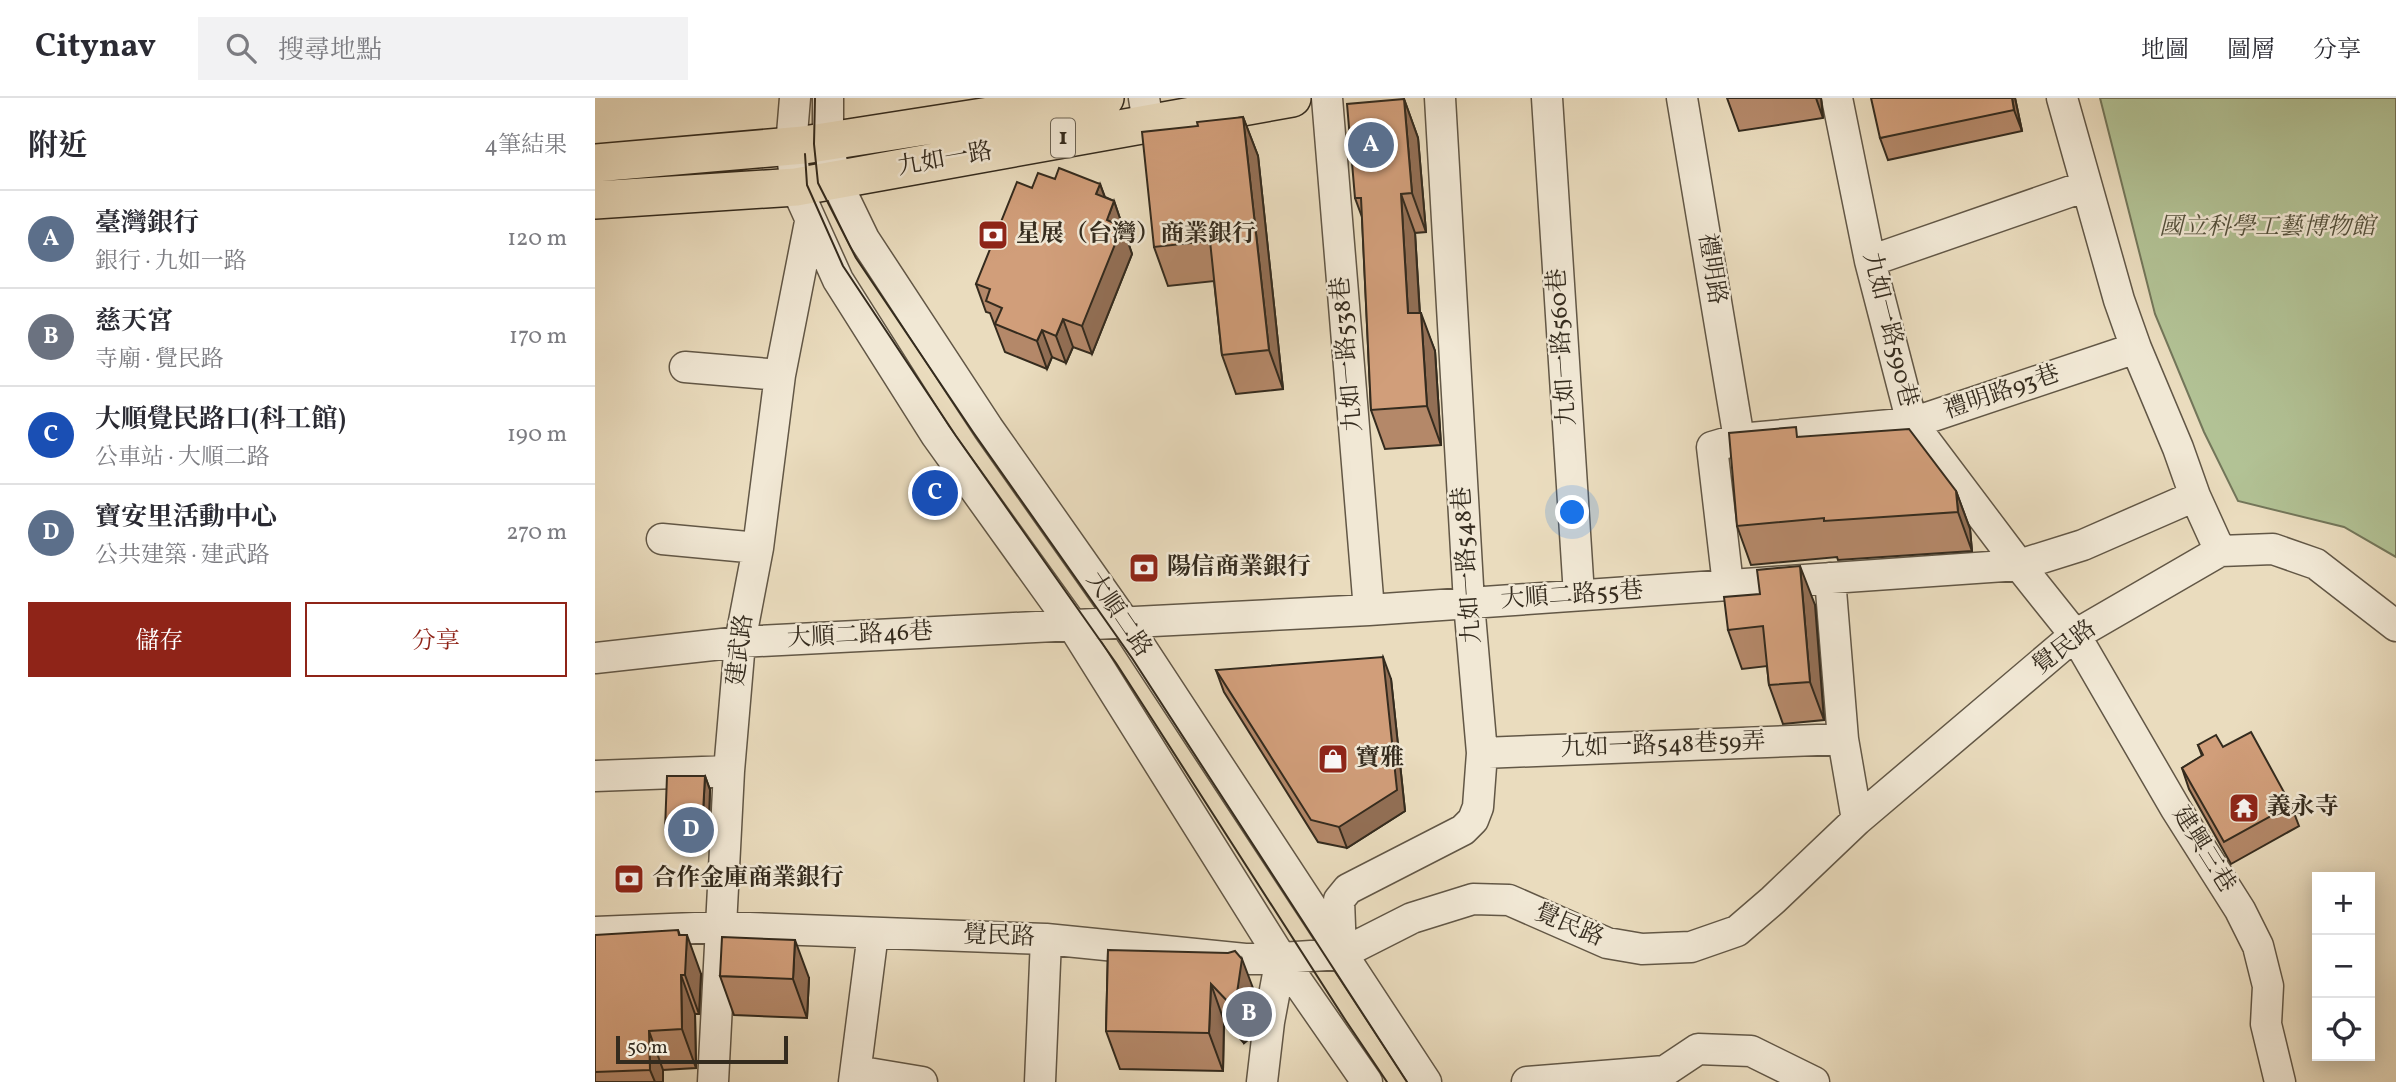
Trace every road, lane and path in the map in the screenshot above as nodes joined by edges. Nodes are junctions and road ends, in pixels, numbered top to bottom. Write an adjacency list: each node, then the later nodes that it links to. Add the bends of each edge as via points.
1 (795, 98): 13 (street, 大順二路)
2 (828, 98): 12 (street, 大順二路)
3 (1105, 98): 12 (main road, 九如一路 / 1)
4 (1292, 98): 11 (main road, 九如一路 / 1)
5 (1327, 98): 35 (street, 九如一路538巷)
6 (1440, 98): 34 (street, 九如一路548巷)
7 (1546, 98): 33 (street, 九如一路560巷)
8 (1682, 98): 25 (street, 禮明路)
9 (1837, 98): 20 (street, 九如一路590巷)
10 (2062, 98): 16 (street)
11 (1146, 110): 15 (main road, 九如一路 / 1)
12 (828, 142): 13 (main road, 九如一路 / 1); 15 (street, 大順二路)
13 (791, 146): 14 (main road, 九如一路 / 1); 17 (street, 大順二路)
14 (595, 163)
15 (835, 179): 17 (main road, 九如一路 / 1); 36 (street, 大順二路, via 864,239 909,309)
16 (2086, 186): 20 (street); 21 (street)
17 (796, 187): 18 (main road, 九如一路 / 1); 19 (street, 大順二路)
18 (595, 200)
19 (810, 222): 23 (street, 建武路); 37 (street, 大順二路, via 838,280 936,435)
20 (1870, 261): 24 (street, 九如一路590巷)
21 (2136, 348): 24 (street, 禮明路93巷); 26 (street)
22 (685, 367): 23 (street)
23 (780, 375): 28 (street, 建武路)
24 (1912, 424): 25 (street, 禮明路93巷); 30 (street, 九如一路590巷)
25 (1739, 439): 32 (street, 禮明路93巷, via 1711,447)
26 (2195, 496): 29 (street); 30 (street, 大順二路55巷, via 2084,545)
27 (662, 538): 28 (street)
28 (758, 548): 40 (street, 建武路)
29 (2220, 551): 38 (street, 覺民路, via 2273,549 2316,564); 39 (street, 覺民路)
30 (2019, 565): 31 (street, 大順二路55巷); 39 (street, 九如一路590巷)
31 (1830, 578): 32 (street, 大順二路55巷); 42 (street)
32 (1728, 585): 33 (street, 大順二路55巷)
33 (1579, 595): 34 (street, 大順二路55巷)
34 (1469, 603): 35 (street, 大順二路55巷); 43 (street, 九如一路548巷)
35 (1369, 610): 36 (street, 大順二路55巷)
36 (1125, 623): 37 (street, 大順二路46巷); 51 (street, 大順二路)
37 (1073, 626): 40 (street, 大順二路46巷); 52 (street, 大順二路)
38 (2396, 626)
39 (2075, 635): 46 (street, 覺民路); 62 (street, 建興三巷, via 2258,946 2268,986 2266,1024)
40 (740, 642): 41 (street, 大順二路46巷); 44 (street, 建武路)
41 (595, 658)
42 (1843, 739): 43 (street, 九如一路548巷59弄); 46 (street)
43 (1482, 753): 51 (street, 九如一路548巷, via 1473,820 1463,830 1348,889 1339,900)
44 (729, 771): 45 (street); 47 (street, 建武路)
45 (595, 776)
46 (1857, 820): 51 (street, 覺民路, via 1737,931 1691,947 1642,949 1607,943 1509,900 1473,899 1412,918)
47 (720, 927): 48 (street, 覺民路); 49 (street, 覺民路); 54 (street, 建武路)
48 (595, 932)
49 (873, 933): 50 (street, 覺民路); 53 (street)
50 (1046, 939): 52 (street, 覺民路, via 1245,959); 56 (street)
51 (1341, 954): 52 (street, 覺民路); 59 (street, 大順二路)
52 (1282, 958): 57 (street); 58 (street, 大順二路)
53 (855, 1076): 55 (street)
54 (713, 1082)
55 (922, 1082)
56 (1039, 1082)
57 (1262, 1082)
58 (1367, 1082)
59 (1426, 1082)
60 (1527, 1082): 61 (street, via 1665,1071 1698,1049 1751,1051)
61 (1814, 1082)
62 (2280, 1082)

